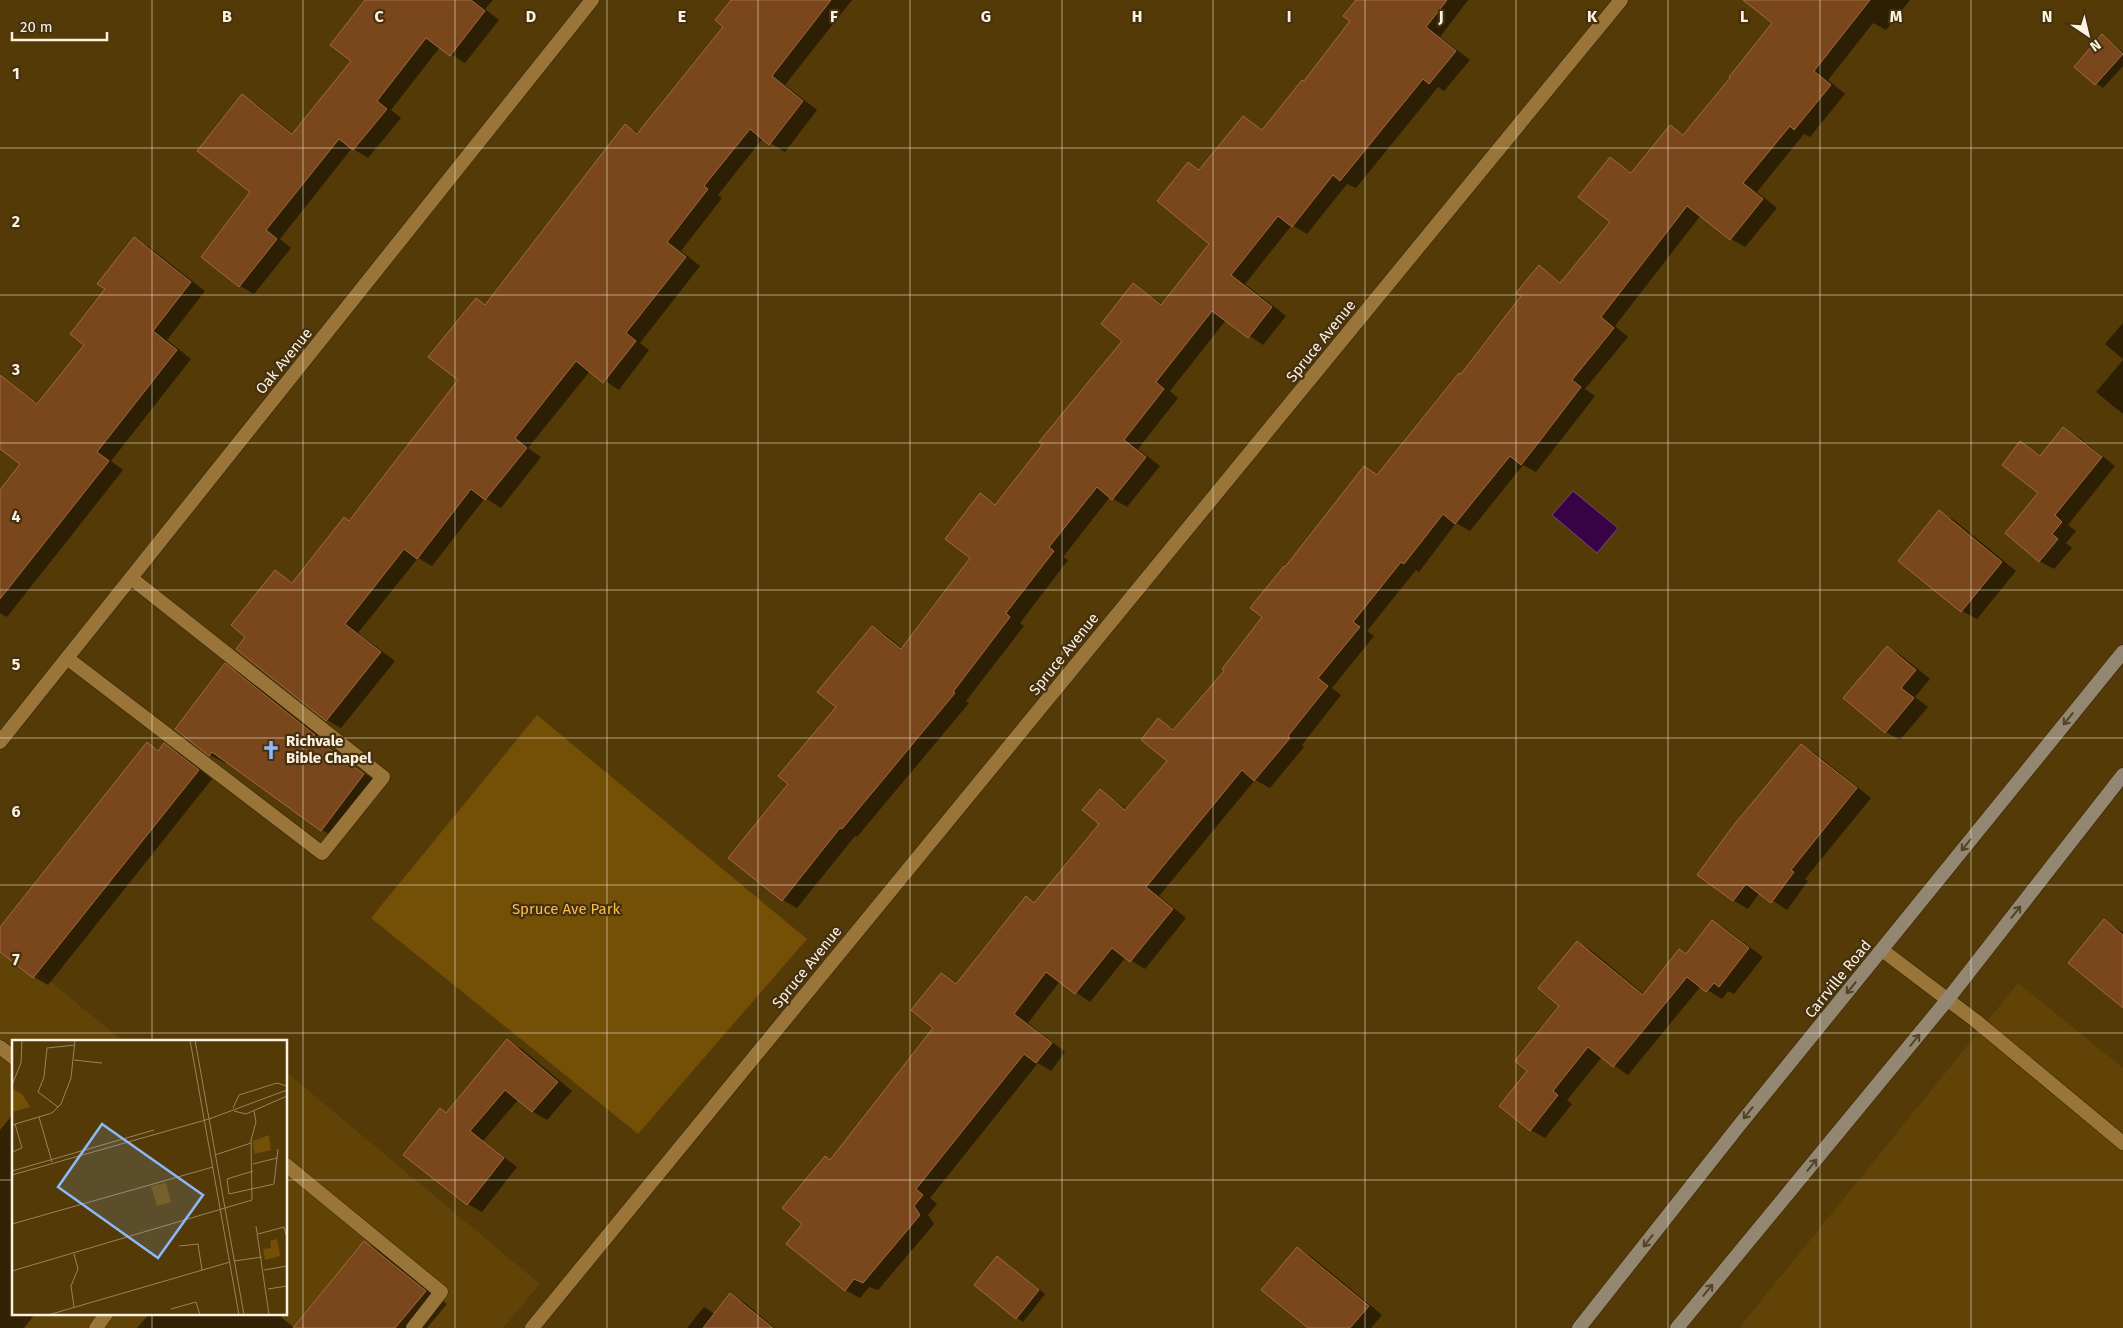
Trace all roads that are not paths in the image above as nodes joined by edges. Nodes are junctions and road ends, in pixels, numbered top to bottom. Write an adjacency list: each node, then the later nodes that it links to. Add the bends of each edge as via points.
1 (592, 0): 3 (street, Oak Avenue)
2 (1621, 0): 17 (street, Spruce Avenue)
3 (131, 578): 5 (street, Oak Avenue); 5 (street, via 383,777 322,853)
4 (2123, 652): 8 (main road, Carrville Road, one-way to 8)
5 (67, 658): 6 (street, Oak Avenue)
6 (0, 742)
7 (2123, 775): 9 (main road, one-way to 7)
8 (1882, 950): 9 (street); 18 (main road, Carrville Road, one-way to 18)
9 (1948, 999): 12 (street); 19 (main road, one-way to 9)
10 (0, 1046): 11 (street)
11 (12, 1056)
12 (2123, 1143)
13 (288, 1167): 16 (street, via 441,1292)
14 (105, 1316): 15 (street)
15 (96, 1328)
16 (413, 1328)
17 (532, 1328)
18 (1579, 1328)
19 (1678, 1328)

